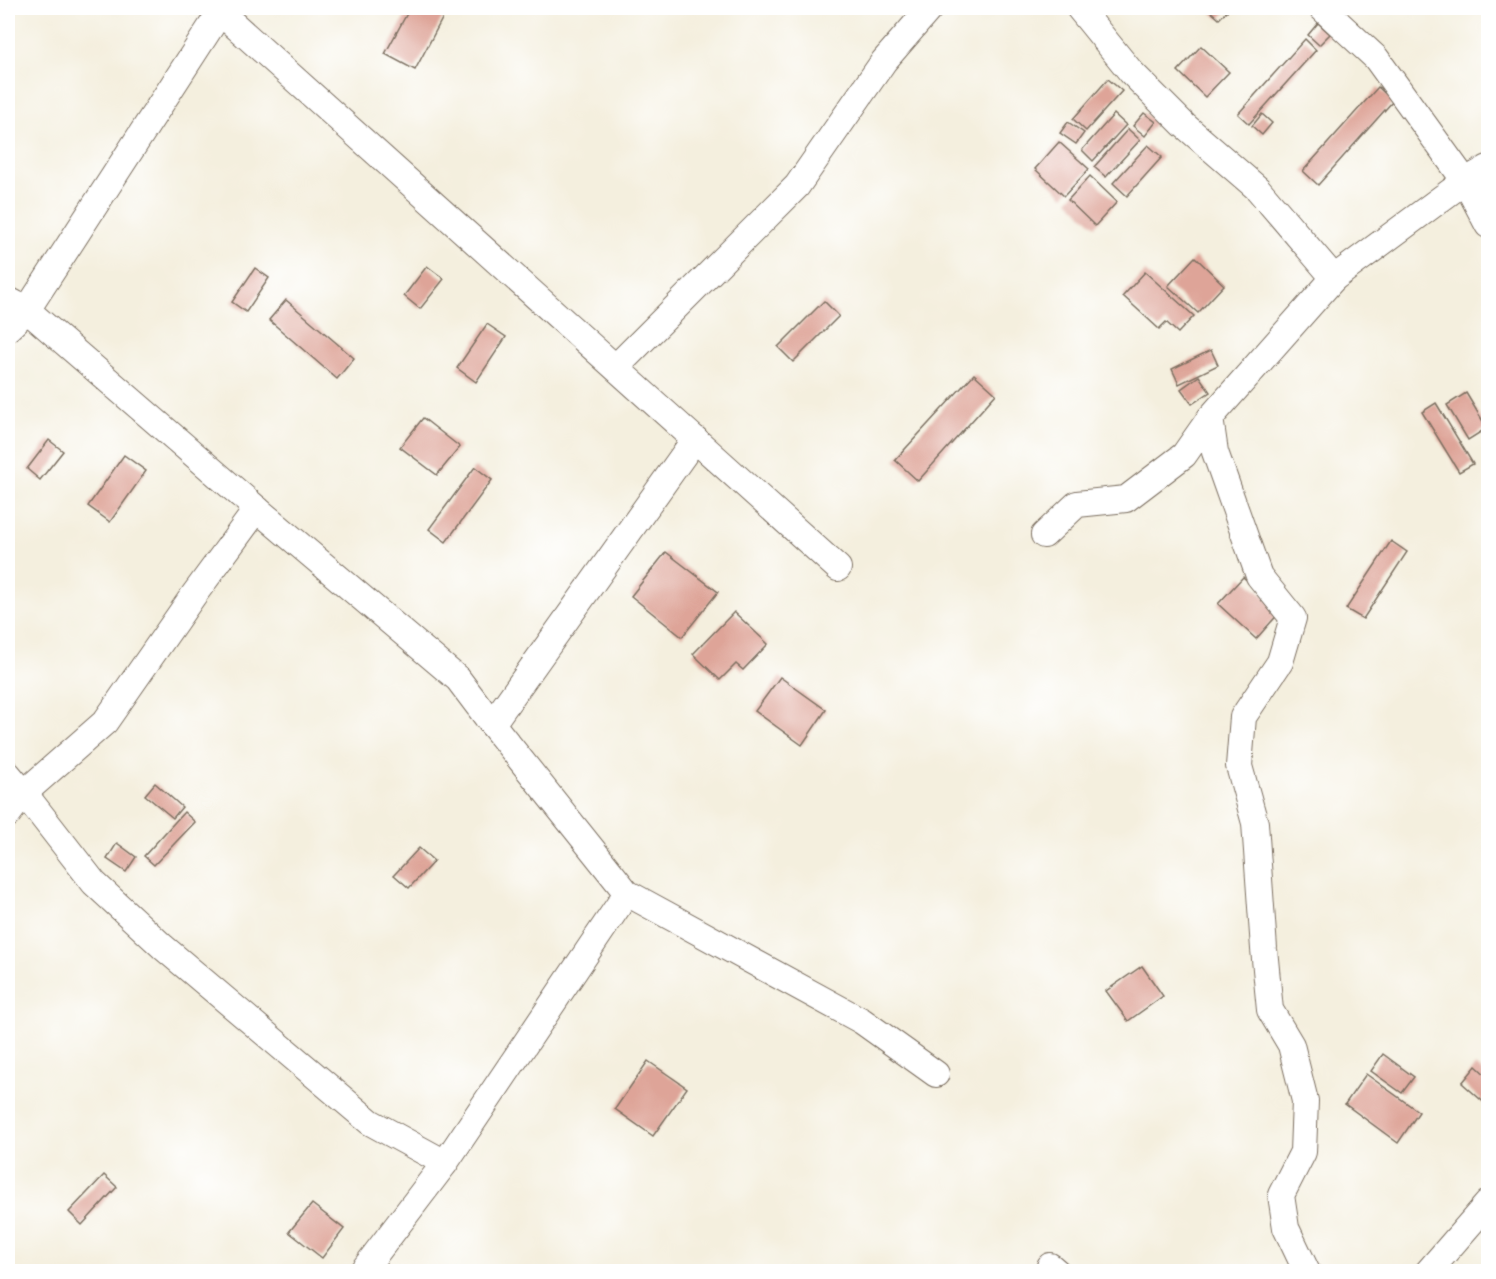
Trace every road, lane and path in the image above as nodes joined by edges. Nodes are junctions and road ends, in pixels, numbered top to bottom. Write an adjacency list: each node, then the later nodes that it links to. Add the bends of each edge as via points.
1 (930, 8): 11 (street, via 884,61 797,186)
2 (1079, 8): 8 (street, via 1131,72 1184,125 1258,189)
3 (1322, 8): 6 (street, via 1376,58)
4 (221, 10): 9 (street); 11 (street)
5 (1488, 168): 6 (street)
6 (1465, 181): 7 (street); 8 (street)
7 (1488, 225)
8 (1335, 278): 12 (street)
9 (17, 305): 10 (street); 14 (street)
10 (8, 328)
11 (616, 367): 13 (street)
12 (1210, 418): 15 (street, via 1184,455 1126,499 1077,504); 25 (street, via 1215,452 1259,576 1293,618 1280,662 1243,717 1239,766 1255,823 1270,1010 1291,1045 1305,1101 1303,1152 1281,1195 1286,1228)
13 (695, 439): 16 (street); 17 (street)
14 (257, 509): 17 (street, via 458,679); 18 (street, via 105,722)
15 (1044, 535)
16 (838, 568)
17 (492, 724): 20 (street)
18 (16, 784): 19 (street); 22 (street, via 94,883 163,947 370,1122)
19 (8, 814)
20 (627, 893): 21 (street, via 862,1021); 22 (street)
21 (936, 1074)
22 (445, 1163): 24 (street)
23 (1488, 1203): 26 (street)
24 (362, 1272)
25 (1307, 1272)
26 (1428, 1272)

